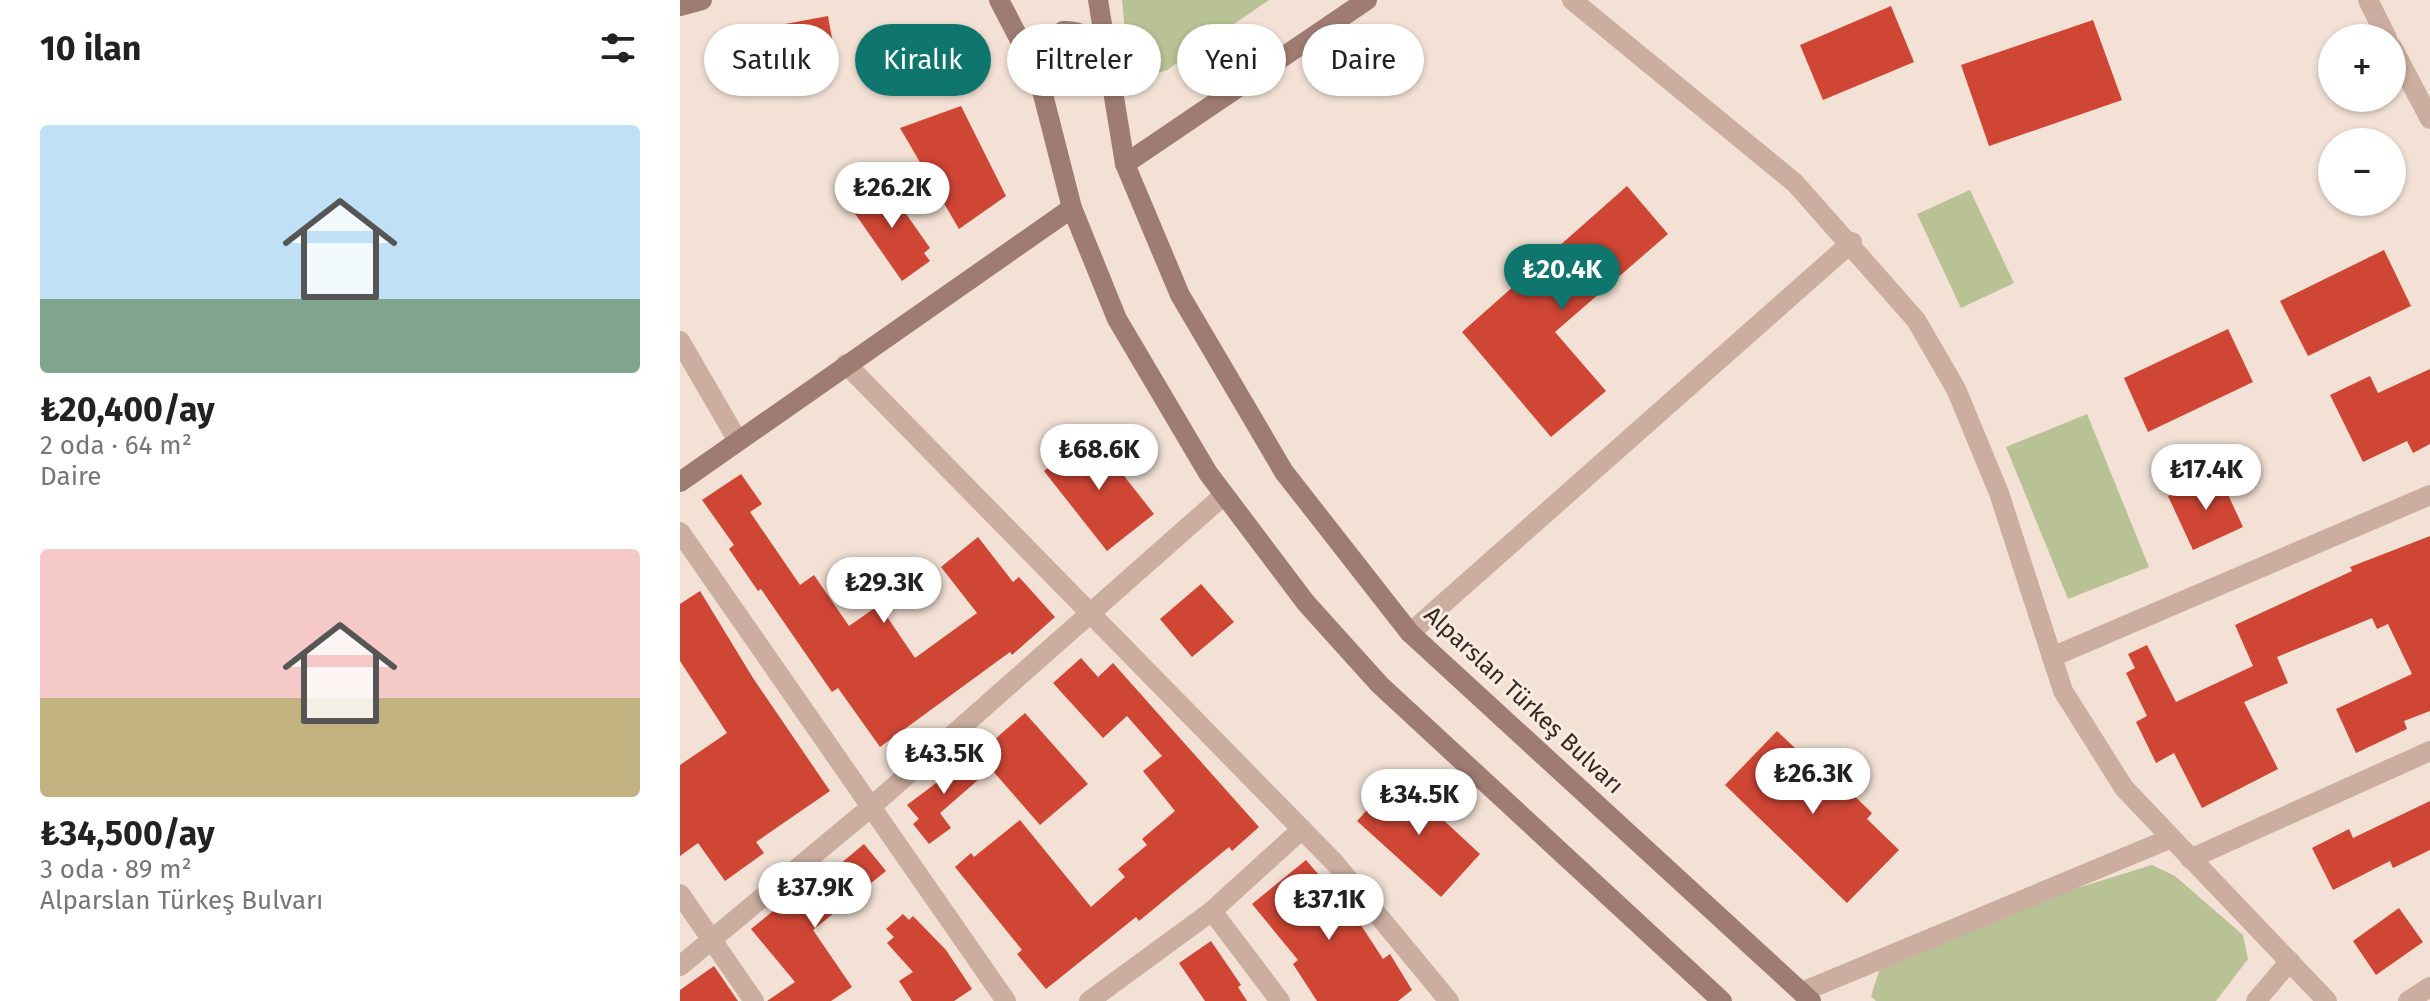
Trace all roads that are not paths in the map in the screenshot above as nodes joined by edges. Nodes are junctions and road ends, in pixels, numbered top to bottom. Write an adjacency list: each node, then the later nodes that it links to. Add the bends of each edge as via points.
1 (702, 0): 7 (main road)
2 (999, 0): 8 (main road)
3 (1098, 0): 9 (main road, Alparslan Türkeş Bulvarı)
4 (1367, 0): 16 (main road)
5 (1572, 0): 18 (street, via 1795,183)
6 (2368, 0): 10 (street)
7 (680, 6)
8 (1011, 24)
9 (1102, 24)
10 (2380, 24)
11 (2406, 64): 12 (street)
12 (2421, 82): 15 (street)
13 (1043, 96): 17 (main road)
14 (1114, 96): 16 (main road, Alparslan Türkeş Bulvarı)
15 (2430, 119)
16 (1125, 164): 27 (main road, Alparslan Türkeş Bulvarı, via 1180,295 1284,472)
17 (1072, 208): 20 (main road); 23 (main road, via 1117,319)
18 (1852, 242): 27 (street); 28 (street, via 1916,320 1956,389 1999,493)
19 (680, 341): 21 (street)
20 (846, 364): 21 (main road); 26 (street)
21 (738, 441): 22 (main road)
22 (680, 482)
23 (1224, 495): 26 (street); 46 (main road, via 1306,603 1380,685)
24 (2430, 495): 28 (street)
25 (680, 532): 30 (street)
26 (1092, 611): 30 (street); 31 (street)
27 (1410, 633): 40 (main road, Alparslan Türkeş Bulvarı)
28 (2052, 657): 32 (street, via 2063,691 2124,788)
29 (2430, 751): 33 (street)
30 (871, 807): 36 (street); 42 (street)
31 (1302, 829): 35 (street); 45 (street)
32 (2169, 839): 33 (street); 40 (street)
33 (2190, 859): 37 (street)
34 (680, 894): 36 (street)
35 (1212, 911): 43 (street); 44 (street)
36 (711, 941): 38 (street); 41 (street)
37 (2290, 961): 47 (street); 48 (street)
38 (680, 966)
39 (2430, 987): 49 (street)
40 (1806, 997)
41 (754, 1001)
42 (1006, 1001)
43 (1089, 1001)
44 (1280, 1001)
45 (1449, 1001)
46 (1722, 1001)
47 (2256, 1001)
48 (2327, 1001)
49 (2408, 1001)

